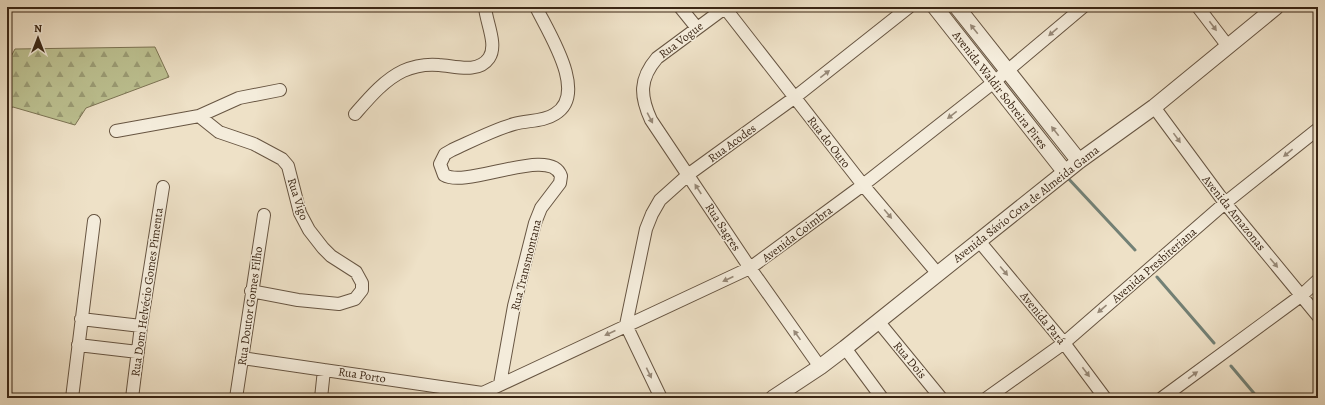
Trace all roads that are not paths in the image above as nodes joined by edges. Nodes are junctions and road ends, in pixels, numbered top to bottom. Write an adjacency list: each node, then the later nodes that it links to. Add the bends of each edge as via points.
1 (485, 7): 19 (street, via 492,43 489,58 483,64 468,68 439,64 423,65 404,71 390,80)
2 (536, 7): 49 (street, Rua Transmontana, via 563,62 569,93 567,102 561,110 551,116 506,126 452,150 445,154 440,164 444,175 451,179 463,179 528,165 551,168 561,176 560,183 541,208 535,223 514,306)
3 (680, 7): 11 (street)
4 (726, 7): 11 (street, Rua Vogue); 17 (street, Rua do Ouro)
5 (909, 7): 17 (street, Rua Acodes, one-way to 5)
6 (935, 7): 15 (street, Avenida Waldir Sobreira Pires)
7 (957, 7): 13 (street, Avenida Waldir Sobreira Pires, one-way to 7)
8 (1083, 7): 13 (street, Avenida Coimbra, one-way to 13)
9 (1198, 7): 12 (street, one-way to 12)
10 (1276, 7): 12 (street, Avenida Sávio Cota de Almeida Gama)
11 (696, 28): 14 (street, Rua Vogue, via 657,58)
12 (1227, 45): 18 (street, Avenida Sávio Cota de Almeida Gama)
13 (1008, 71): 15 (street, Avenida Coimbra); 23 (street, Avenida Waldir Sobreira Pires, one-way to 13)
14 (644, 80): 25 (street, Rua Sagres, one-way to 25, via 642,99 651,120)
15 (994, 82): 24 (street, Avenida Waldir Sobreira Pires); 26 (street, Avenida Coimbra, one-way to 26)
16 (280, 90): 20 (street, via 239,98)
17 (794, 98): 25 (street, Rua Acodes); 26 (street, Rua do Ouro)
18 (1154, 107): 23 (street, Avenida Sávio Cota de Almeida Gama); 28 (street, Avenida Amazonas, one-way to 28)
19 (355, 114)
20 (200, 116): 22 (street); 35 (street, Rua Vigo, via 219,132 254,144 282,159 288,166 300,213 309,230 323,248 356,272 362,283 362,290 355,299 339,304 298,300)
21 (1318, 129): 28 (street, Avenida Presbiteriana, one-way to 28)
22 (116, 131)
23 (1079, 161): 24 (street, Avenida Sávio Cota de Almeida Gama)
24 (1066, 172): 31 (street, Avenida Sávio Cota de Almeida Gama)
25 (689, 174): 32 (street, Rua Sagres, one-way to 25); 41 (street, Rua Acodes, via 660,200 652,214 640,254)
26 (863, 185): 32 (street, Avenida Coimbra); 33 (street, Rua do Ouro, one-way to 33)
27 (163, 187): 40 (street, Rua Dom Helvécio Gomes Pimenta)
28 (1225, 203): 36 (street, Avenida Amazonas, one-way to 36); 42 (street, Avenida Presbiteriana, one-way to 42)
29 (264, 214): 35 (street, Rua Doutor Gomes Filho)
30 (94, 221): 38 (street)
31 (979, 241): 33 (street, Avenida Sávio Cota de Almeida Gama); 42 (street, Avenida Pará, one-way to 42)
32 (750, 268): 41 (street, Avenida Coimbra, one-way to 41); 47 (street, Rua Sagres, one-way to 32)
33 (938, 274): 39 (street, Avenida Sávio Cota de Almeida Gama)
34 (1318, 280): 36 (street)
35 (251, 291): 46 (street, Rua Doutor Gomes Filho)
36 (1302, 295): 37 (street, Avenida Amazonas); 61 (street, one-way to 36)
37 (1318, 316)
38 (81, 319): 40 (street); 43 (street)
39 (878, 321): 44 (street, Avenida Sávio Cota de Almeida Gama); 58 (street, Rua Dois)
40 (140, 326): 45 (street, Rua Dom Helvécio Gomes Pimenta)
41 (626, 326): 49 (street, Avenida Coimbra, one-way to 49); 56 (street, one-way to 56)
42 (1064, 343): 59 (street, Avenida Presbiteriana); 60 (street, Avenida Pará, one-way to 60)
43 (78, 345): 45 (street); 52 (street)
44 (845, 348): 47 (street, Avenida Sávio Cota de Almeida Gama); 57 (street)
45 (138, 352): 53 (street, Rua Dom Helvécio Gomes Pimenta)
46 (242, 358): 48 (street, Rua Porto); 54 (street, Rua Doutor Gomes Filho)
47 (820, 367): 51 (street, Avenida Sávio Cota de Almeida Gama)
48 (324, 370): 50 (street, Rua Porto); 55 (street)
49 (500, 384): 50 (street, Avenida Coimbra)
50 (477, 396)
51 (778, 397)
52 (72, 398)
53 (132, 398)
54 (236, 398)
55 (321, 398)
56 (661, 398)
57 (882, 398)
58 (941, 398)
59 (987, 398)
60 (1105, 398)
61 (1162, 398)

